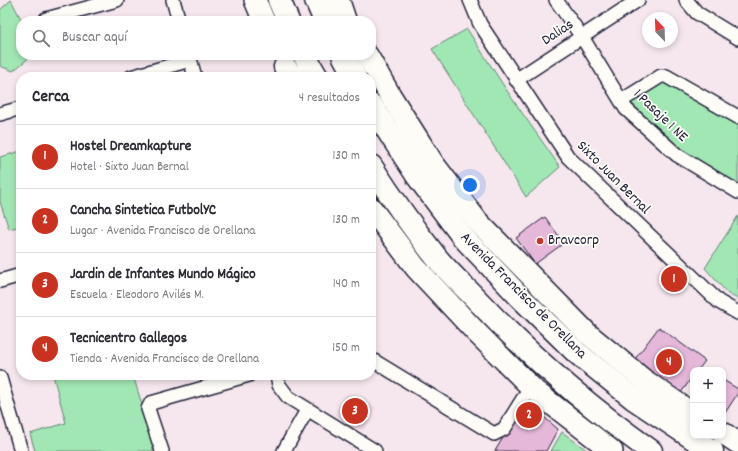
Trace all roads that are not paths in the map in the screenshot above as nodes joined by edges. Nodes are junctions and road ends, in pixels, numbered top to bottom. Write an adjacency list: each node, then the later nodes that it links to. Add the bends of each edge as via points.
1 (117, 0): 11 (street)
2 (173, 0): 12 (street)
3 (255, 0): 13 (main road)
4 (279, 0): 14 (highway)
5 (316, 0): 15 (highway)
6 (338, 0): 16 (highway)
7 (470, 0): 30 (street, Sixto Juan Bernal, via 480,24)
8 (556, 0): 17 (street, 1 Pasaje 1 NE)
9 (638, 0): 17 (street, Dalias)
10 (686, 0): 18 (street, via 697,13)
11 (57, 16)
12 (178, 16)
13 (262, 16)
14 (286, 16)
15 (323, 16)
16 (344, 16)
17 (582, 37): 30 (street, Dalias); 31 (street, 1 Pasaje 1 NE)
18 (738, 38)
19 (183, 60): 25 (street)
20 (190, 60): 26 (street)
21 (307, 60): 27 (highway)
22 (345, 60): 28 (highway)
23 (358, 60): 29 (highway)
24 (370, 60): 49 (main road, Avenida Francisco de Orellana, via 434,163 478,222 588,334 644,380)
25 (146, 72)
26 (193, 72)
27 (314, 72)
28 (352, 72)
29 (361, 72)
30 (516, 80): 41 (street, Sixto Juan Bernal, via 568,157 719,302)
31 (621, 101): 35 (street, via 661,76 666,76); 37 (street, 1 Pasaje 1 NE, via 626,109 677,155)
32 (16, 109): 34 (street)
33 (376, 111): 58 (highway, Avenida Francisco de Orellana, via 418,177 463,237 576,352 633,398)
34 (0, 114)
35 (738, 118)
36 (376, 174): 57 (highway, via 437,258 495,319 554,377 612,424)
37 (738, 192)
38 (376, 215): 46 (main road, via 416,268)
39 (16, 277): 40 (street)
40 (0, 282)
41 (738, 313)
42 (376, 363): 46 (street, via 494,434 504,429)
43 (0, 378): 47 (street)
44 (232, 380): 53 (street, via 151,403 148,409)
45 (278, 380): 48 (street, via 288,397)
46 (531, 386): 56 (main road)
47 (2, 392): 52 (street)
48 (307, 410): 54 (street); 55 (street)
49 (690, 412)
50 (726, 436): 51 (main road)
51 (738, 443)
52 (21, 451)
53 (162, 451)
54 (284, 451)
55 (375, 451)
56 (612, 451)
57 (651, 451)
58 (712, 451)

